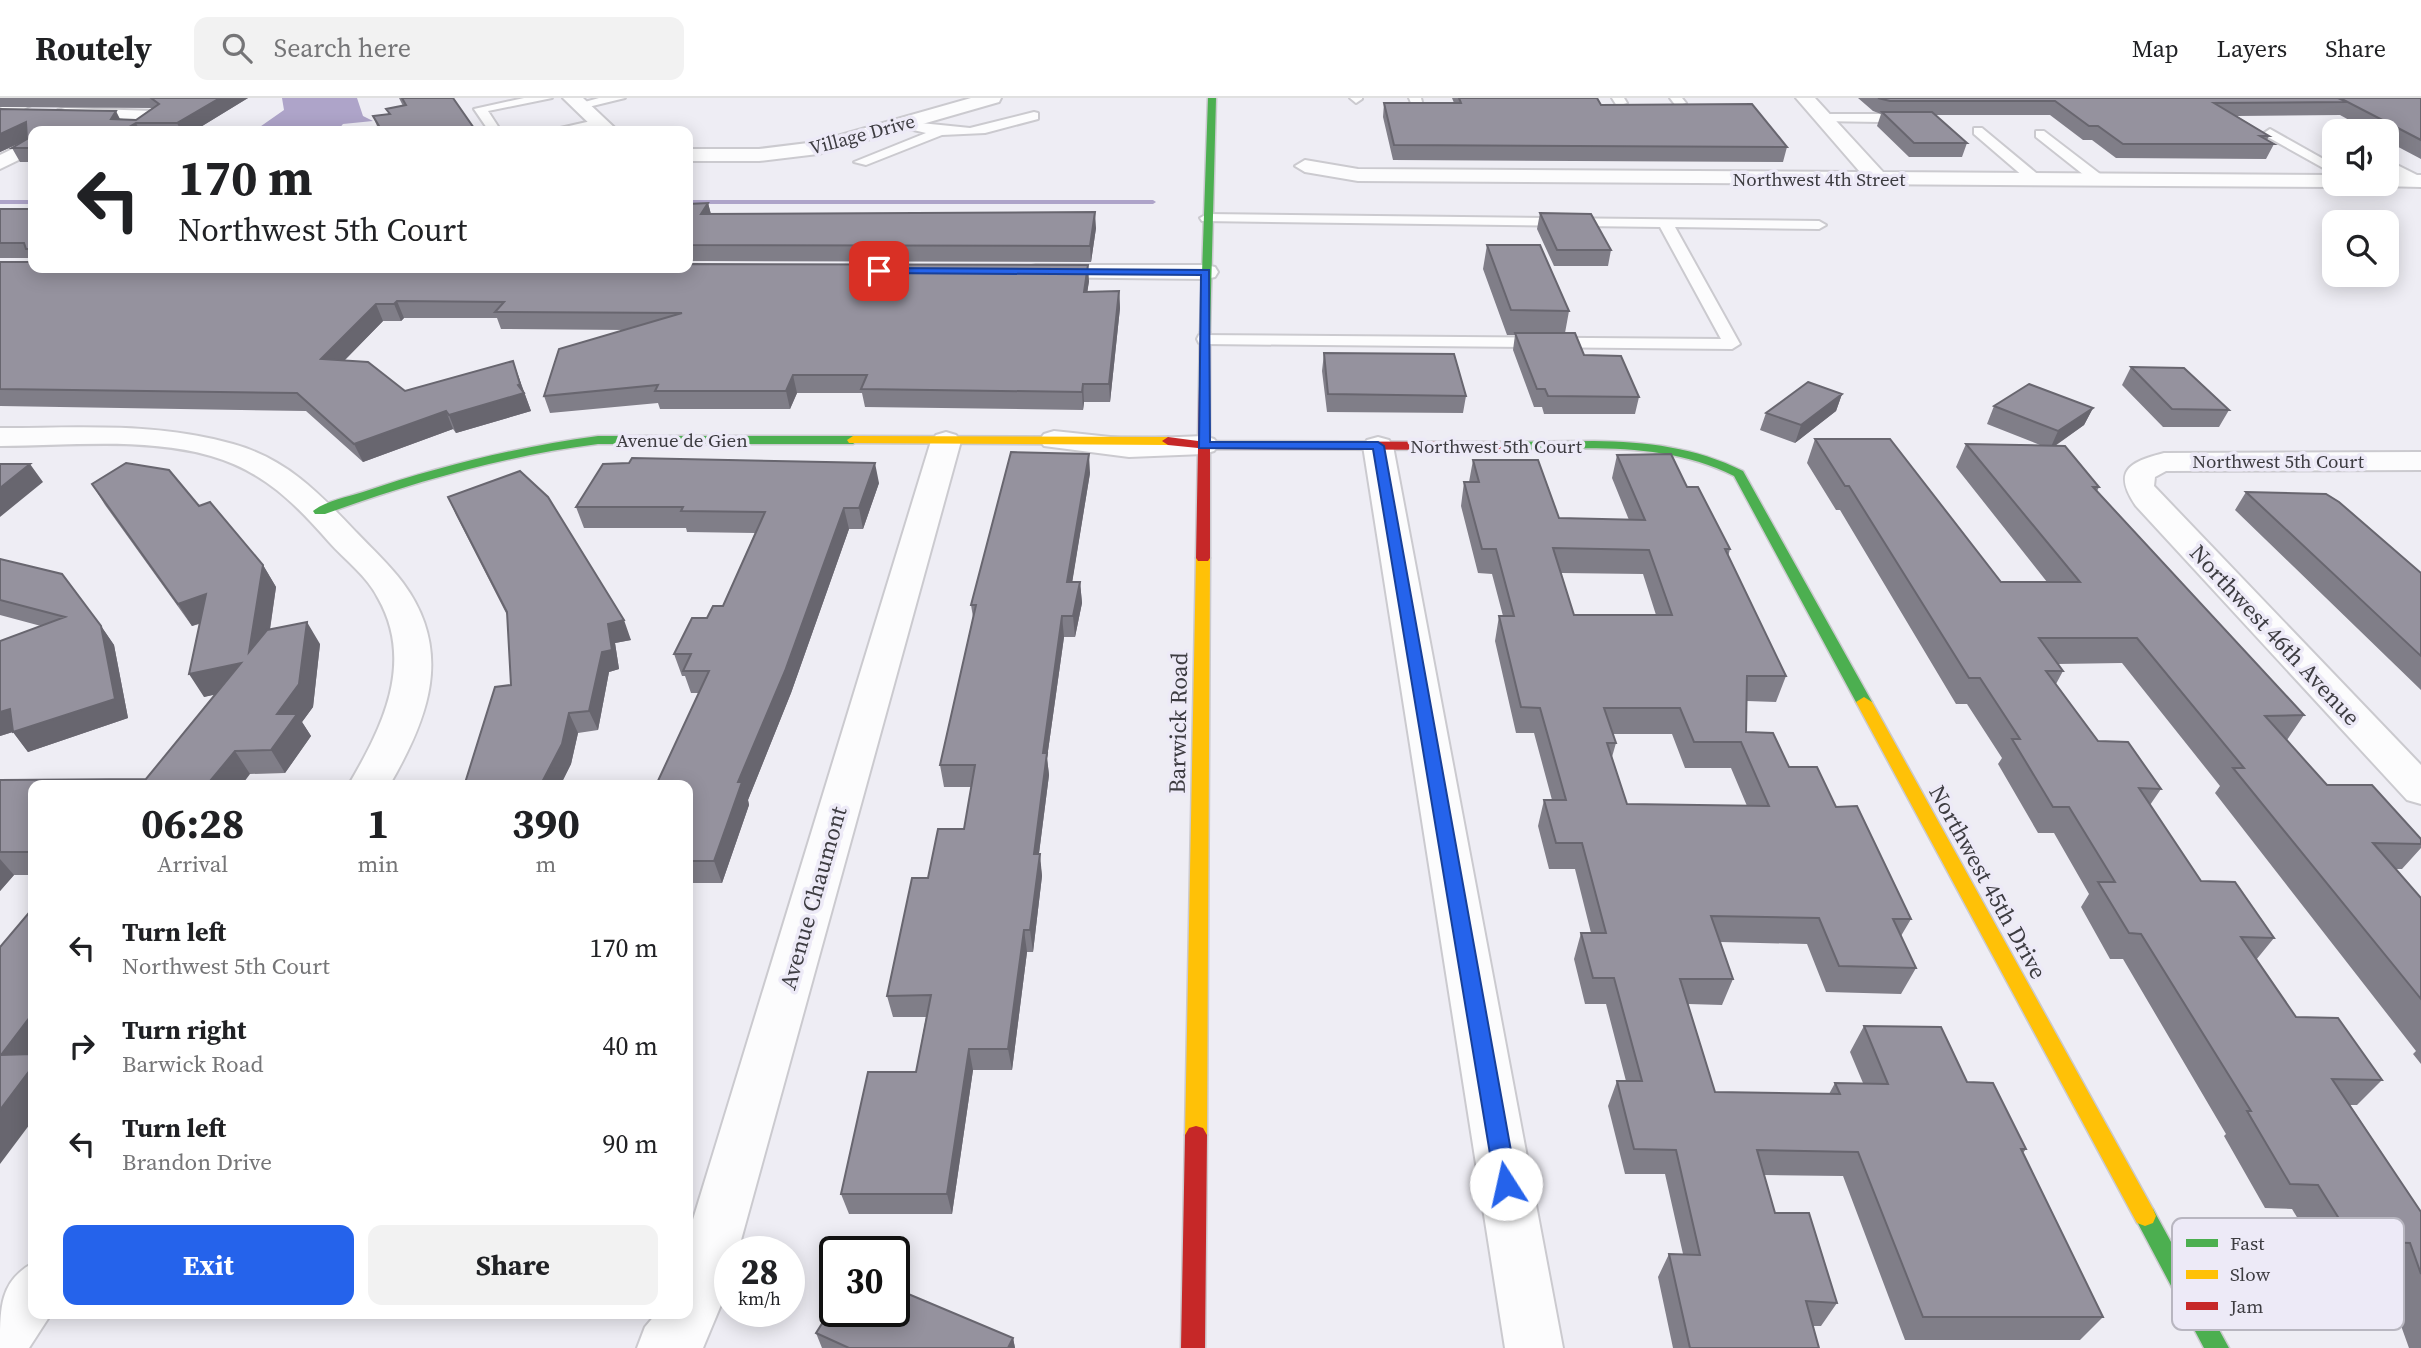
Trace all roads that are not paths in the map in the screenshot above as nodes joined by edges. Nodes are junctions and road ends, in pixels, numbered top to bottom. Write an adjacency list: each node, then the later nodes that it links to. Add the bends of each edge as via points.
1 (35, 98): 8 (street)
2 (546, 98): 14 (lane, via 480,109)
3 (619, 98): 7 (lane)
4 (992, 98): 12 (street, Village Drive)
5 (1212, 98): 35 (street, Barwick Road)
6 (1805, 98): 10 (street)
7 (576, 102): 15 (street)
8 (2, 115): 13 (street, via 153,117)
9 (1034, 116): 18 (lane, via 1000,128)
10 (1823, 118): 11 (lane); 29 (street)
11 (1880, 118)
12 (905, 124): 18 (lane); 23 (street, Village Drive, via 789,153)
13 (138, 126)
14 (492, 126)
15 (603, 126)
16 (1978, 131): 30 (lane)
17 (2270, 132): 26 (lane)
18 (937, 133): 24 (lane)
19 (2040, 134): 31 (lane)
20 (7, 136): 21 (street)
21 (28, 136)
22 (28, 148): 25 (street)
23 (693, 155)
24 (861, 162)
25 (0, 163)
26 (2322, 163)
27 (1305, 166): 29 (street, Northwest 4th Street, via 1358,175)
28 (2399, 170): 34 (lane)
29 (1878, 179): 30 (street, Northwest 4th Street)
30 (2036, 180): 31 (street, Northwest 4th Street)
31 (2099, 180): 32 (street, Northwest 4th Street)
32 (2322, 181)
33 (2399, 181): 34 (street)
34 (2419, 181)
35 (1207, 218): 36 (lane, via 1497,228); 39 (street, Barwick Road)
36 (1665, 223): 37 (lane); 40 (lane, via 1732,344)
37 (1819, 225)
38 (1014, 271): 39 (street)
39 (1206, 272): 40 (street, Barwick Road)
40 (1205, 339): 44 (street, Barwick Road)
41 (0, 438): 49 (street, via 135,438 219,449 281,474)
42 (1054, 440): 43 (street, Avenue de Gien); 44 (street, Avenue de Gien, via 1102,449)
43 (946, 441): 49 (street, Avenue de Gien, via 598,440 554,444 463,461); 54 (street, Avenue Chaumont)
44 (1204, 445): 45 (street, Northwest 5th Court); 59 (street, Barwick Road)
45 (1378, 446): 46 (street, Northwest 5th Court, via 1657,447); 60 (street)
46 (1703, 454): 52 (street, Northwest 45th Drive, via 1739,474)
47 (2421, 461): 48 (street, Northwest 5th Court, via 2164,461)
48 (2140, 475): 51 (street, Northwest 46th Avenue, via 2139,486 2147,499)
49 (320, 511): 50 (street, via 395,596 409,624 412,694 398,735)
50 (372, 780)
51 (2421, 790)
52 (2172, 1266)
53 (28, 1299): 57 (street)
54 (693, 1304)
55 (686, 1319): 58 (street, Avenue Chaumont)
56 (2207, 1330): 61 (street, Northwest 45th Drive)
57 (0, 1341)
58 (666, 1348)
59 (1193, 1348)
60 (1534, 1348)
61 (2217, 1348)

